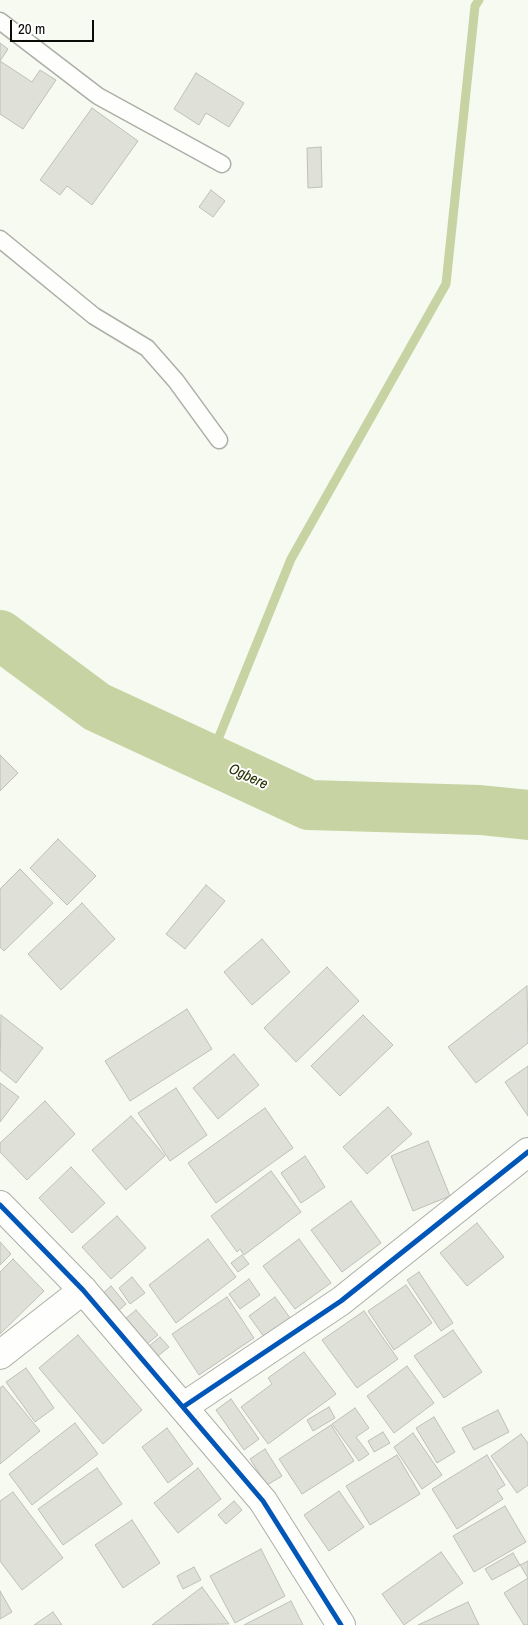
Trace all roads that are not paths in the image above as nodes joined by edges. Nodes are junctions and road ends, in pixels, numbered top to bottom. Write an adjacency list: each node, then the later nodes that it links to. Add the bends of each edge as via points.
1 (0, 21): 2 (lane, via 98,96)
2 (222, 164)
3 (0, 239): 4 (lane, via 94,316 147,348)
4 (219, 440)
5 (528, 1152): 9 (street, via 341,1301)
6 (0, 1205): 7 (street)
7 (83, 1290): 8 (street); 9 (street)
8 (0, 1355)
9 (183, 1407): 10 (street, via 263,1501)
10 (341, 1625)

